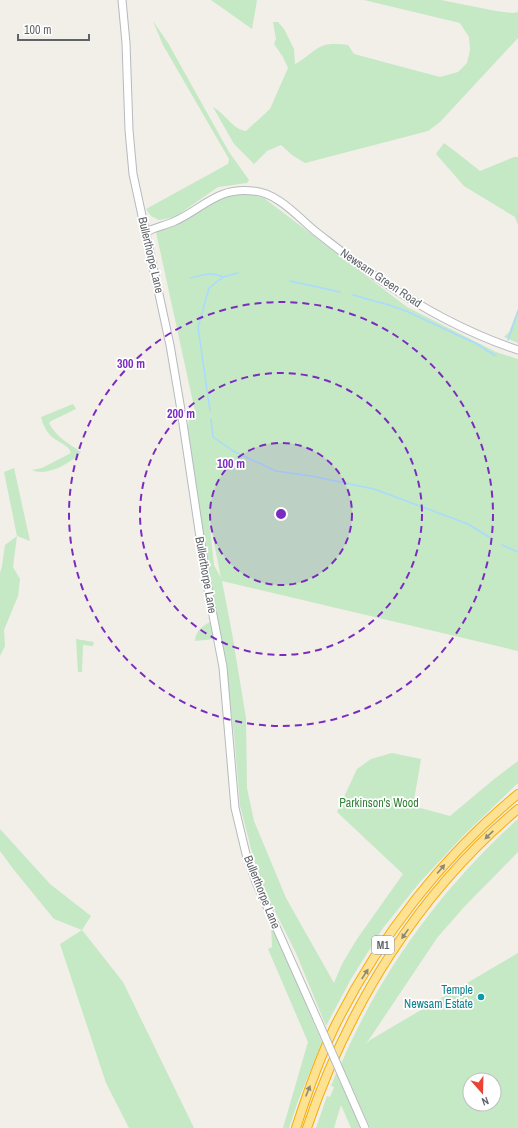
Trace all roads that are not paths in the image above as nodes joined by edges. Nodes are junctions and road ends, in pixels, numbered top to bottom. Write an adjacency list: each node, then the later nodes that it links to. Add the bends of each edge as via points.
1 (122, 0): 2 (street, Bullerthorpe Lane, via 130,153)
2 (145, 232): 3 (street, Newsam Green Road, via 173,222 213,197 227,192 254,191 268,195 281,202 381,280 411,299 479,335); 8 (street, Bullerthorpe Lane, bridge, via 170,345 206,584 223,667 239,826 256,882)
3 (518, 350)
4 (518, 794): 6 (highway, M1, one-way to 4, via 306,1095 335,1027 361,980 390,936 415,900 458,849)
5 (518, 809): 7 (highway, M1, one-way to 7, via 452,874 420,912 391,953 365,995 338,1049 319,1092)
6 (296, 1128)
7 (308, 1128)
8 (365, 1128)

